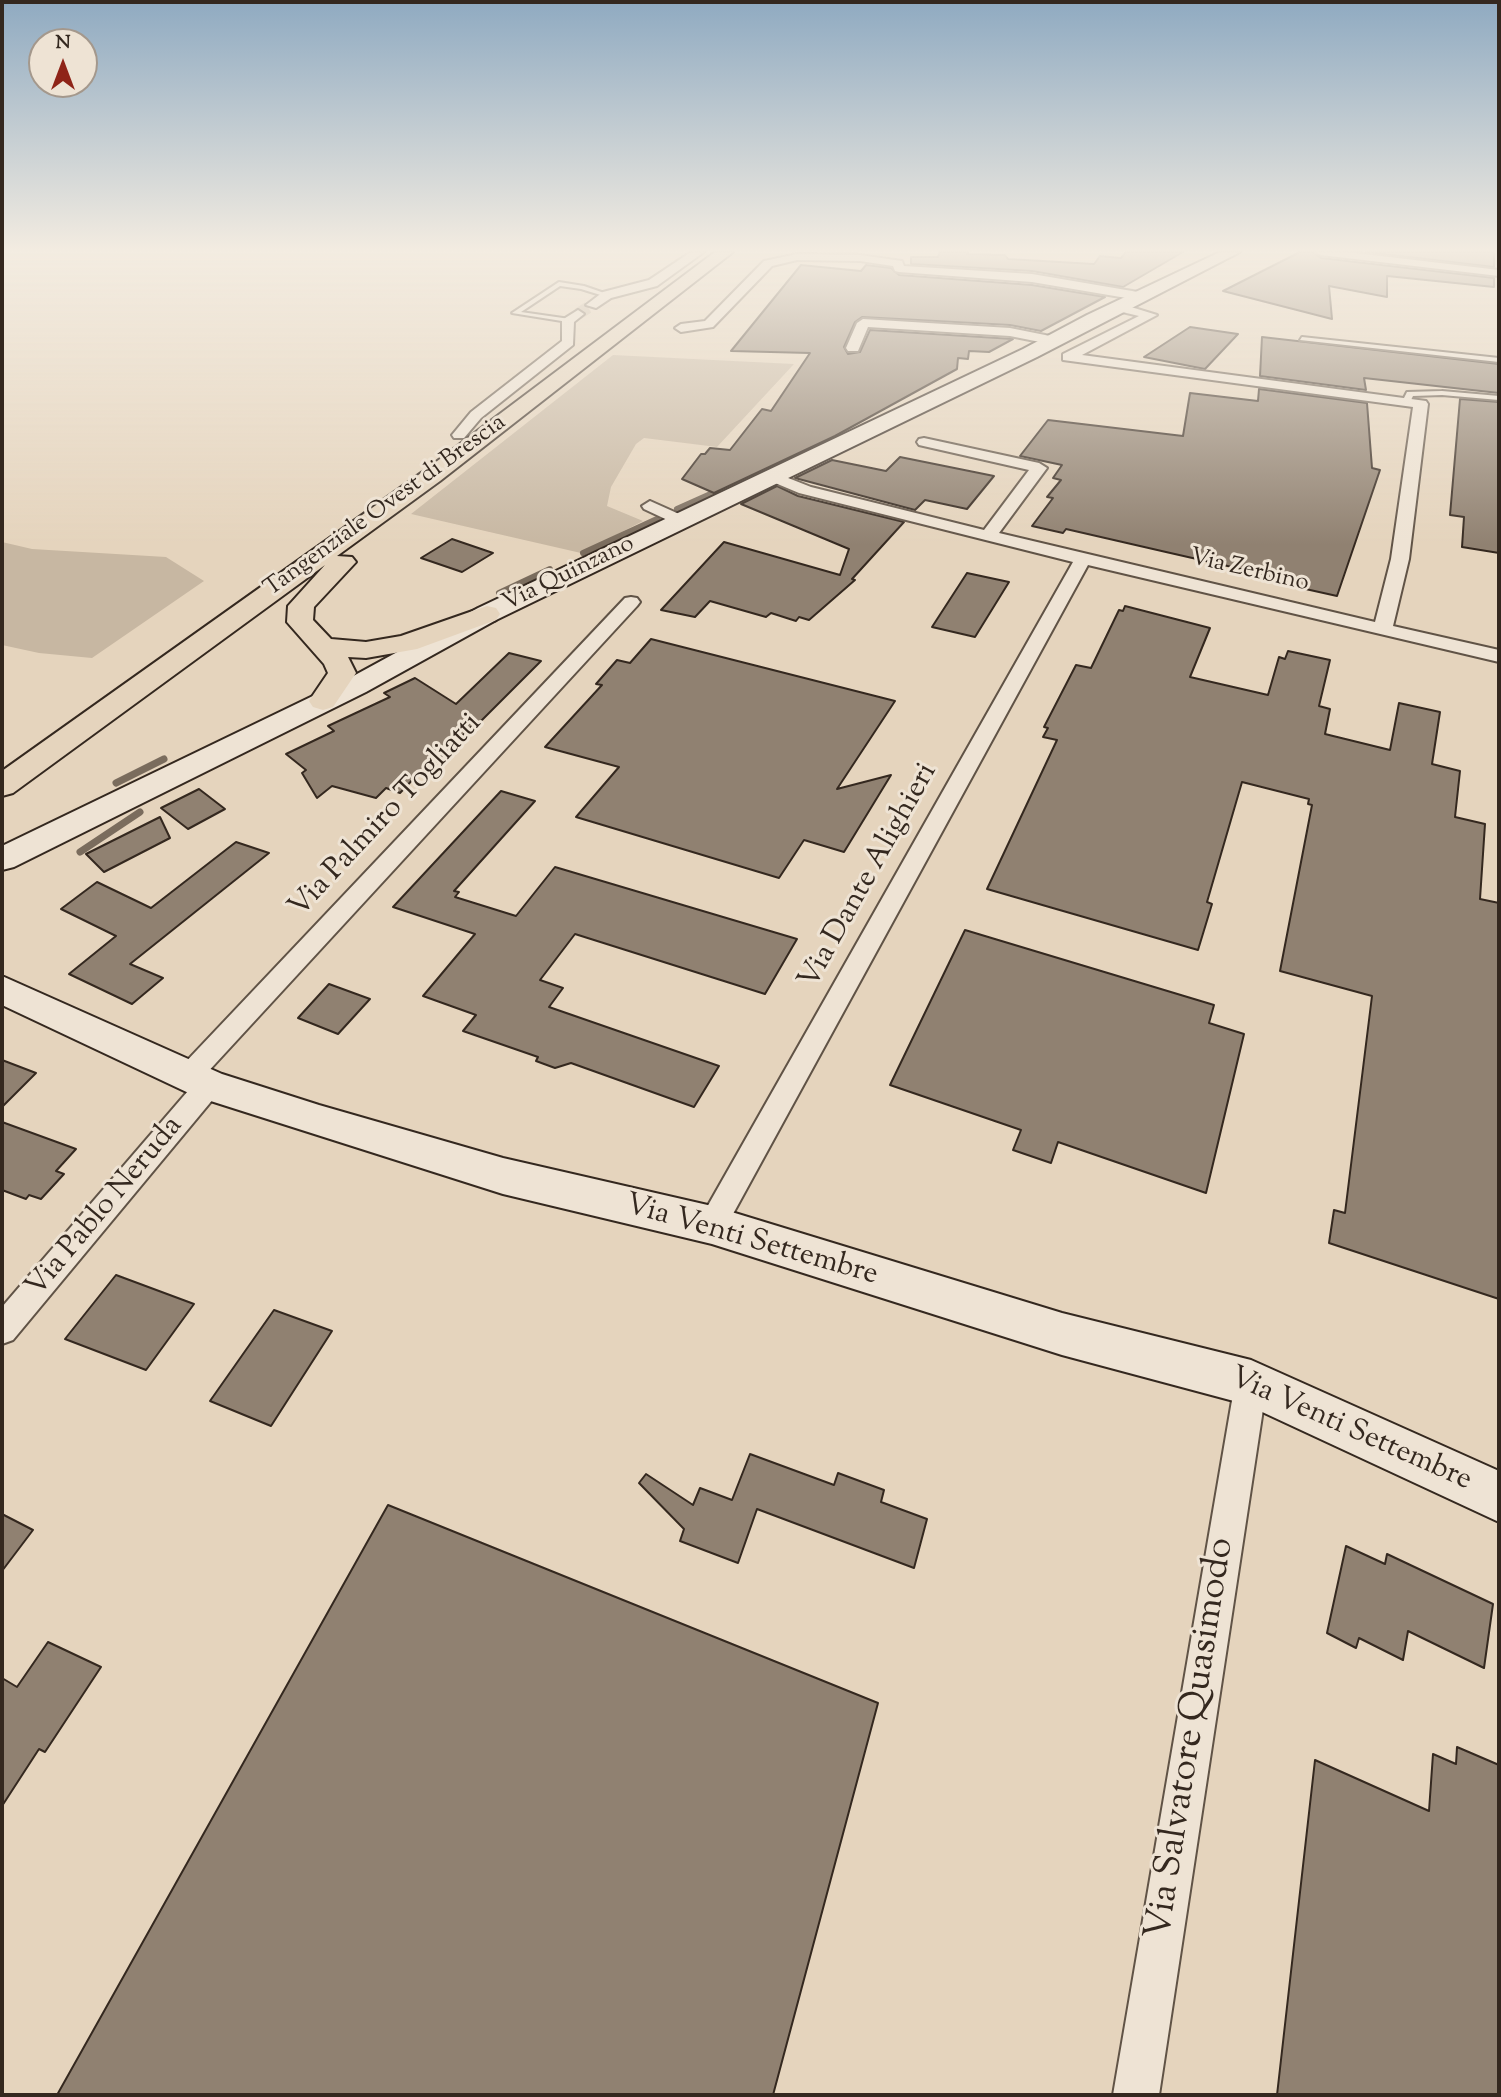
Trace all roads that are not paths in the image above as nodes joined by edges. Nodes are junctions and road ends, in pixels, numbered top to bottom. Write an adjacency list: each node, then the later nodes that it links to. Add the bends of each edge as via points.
1 (558, 350): 10 (street, via 476,415)
2 (572, 350): 10 (main road, Tangenziale Ovest di Brescia)
3 (597, 350): 12 (main road, Tangenziale Ovest di Brescia)
4 (1035, 350): 13 (street, Via Quinzano)
5 (1082, 350): 9 (street, via 1068,357)
6 (1404, 350): 7 (lane)
7 (1499, 360)
8 (1499, 398): 9 (lane, via 1410,394)
9 (1406, 402): 21 (street, via 1421,404 1400,559)
10 (459, 435): 16 (main road, Tangenziale Ovest di Brescia)
11 (924, 442): 17 (street, via 1039,468)
12 (432, 476): 22 (main road, via 301,606 300,622); 24 (main road, Tangenziale Ovest di Brescia)
13 (773, 477): 15 (street, Via Quinzano); 17 (street, Via Zerbino)
14 (650, 506): 15 (street)
15 (682, 521): 20 (street, Via Quinzano)
16 (335, 529): 24 (main road, Tangenziale Ovest di Brescia); 26 (main road, via 191,623)
17 (988, 536): 18 (street, Via Zerbino)
18 (1083, 559): 21 (street, Via Zerbino); 31 (street, Via Dante Alighieri)
19 (631, 602): 30 (street, Via Palmiro Togliatti)
20 (487, 614): 22 (main road, via 407,643 366,650); 25 (street, Via Quinzano)
21 (1384, 628): 23 (street, Via Zerbino)
22 (323, 646): 25 (main road, via 342,673)
23 (1499, 656)
24 (178, 657): 27 (main road, Tangenziale Ovest di Brescia)
25 (323, 701): 28 (street, Via Quinzano)
26 (2, 760)
27 (2, 786)
28 (2, 859)
29 (2, 989): 30 (street, Via Venti Settembre)
30 (199, 1080): 31 (street, Via Venti Settembre, via 503,1176); 32 (street, Via Pablo Neruda)
31 (712, 1225): 33 (street, Via Venti Settembre, via 1062,1334)
32 (2, 1330)
33 (1251, 1383): 34 (street, Via Venti Settembre); 35 (street, Via Salvatore Quasimodo)
34 (1499, 1497)
35 (1136, 2095)

